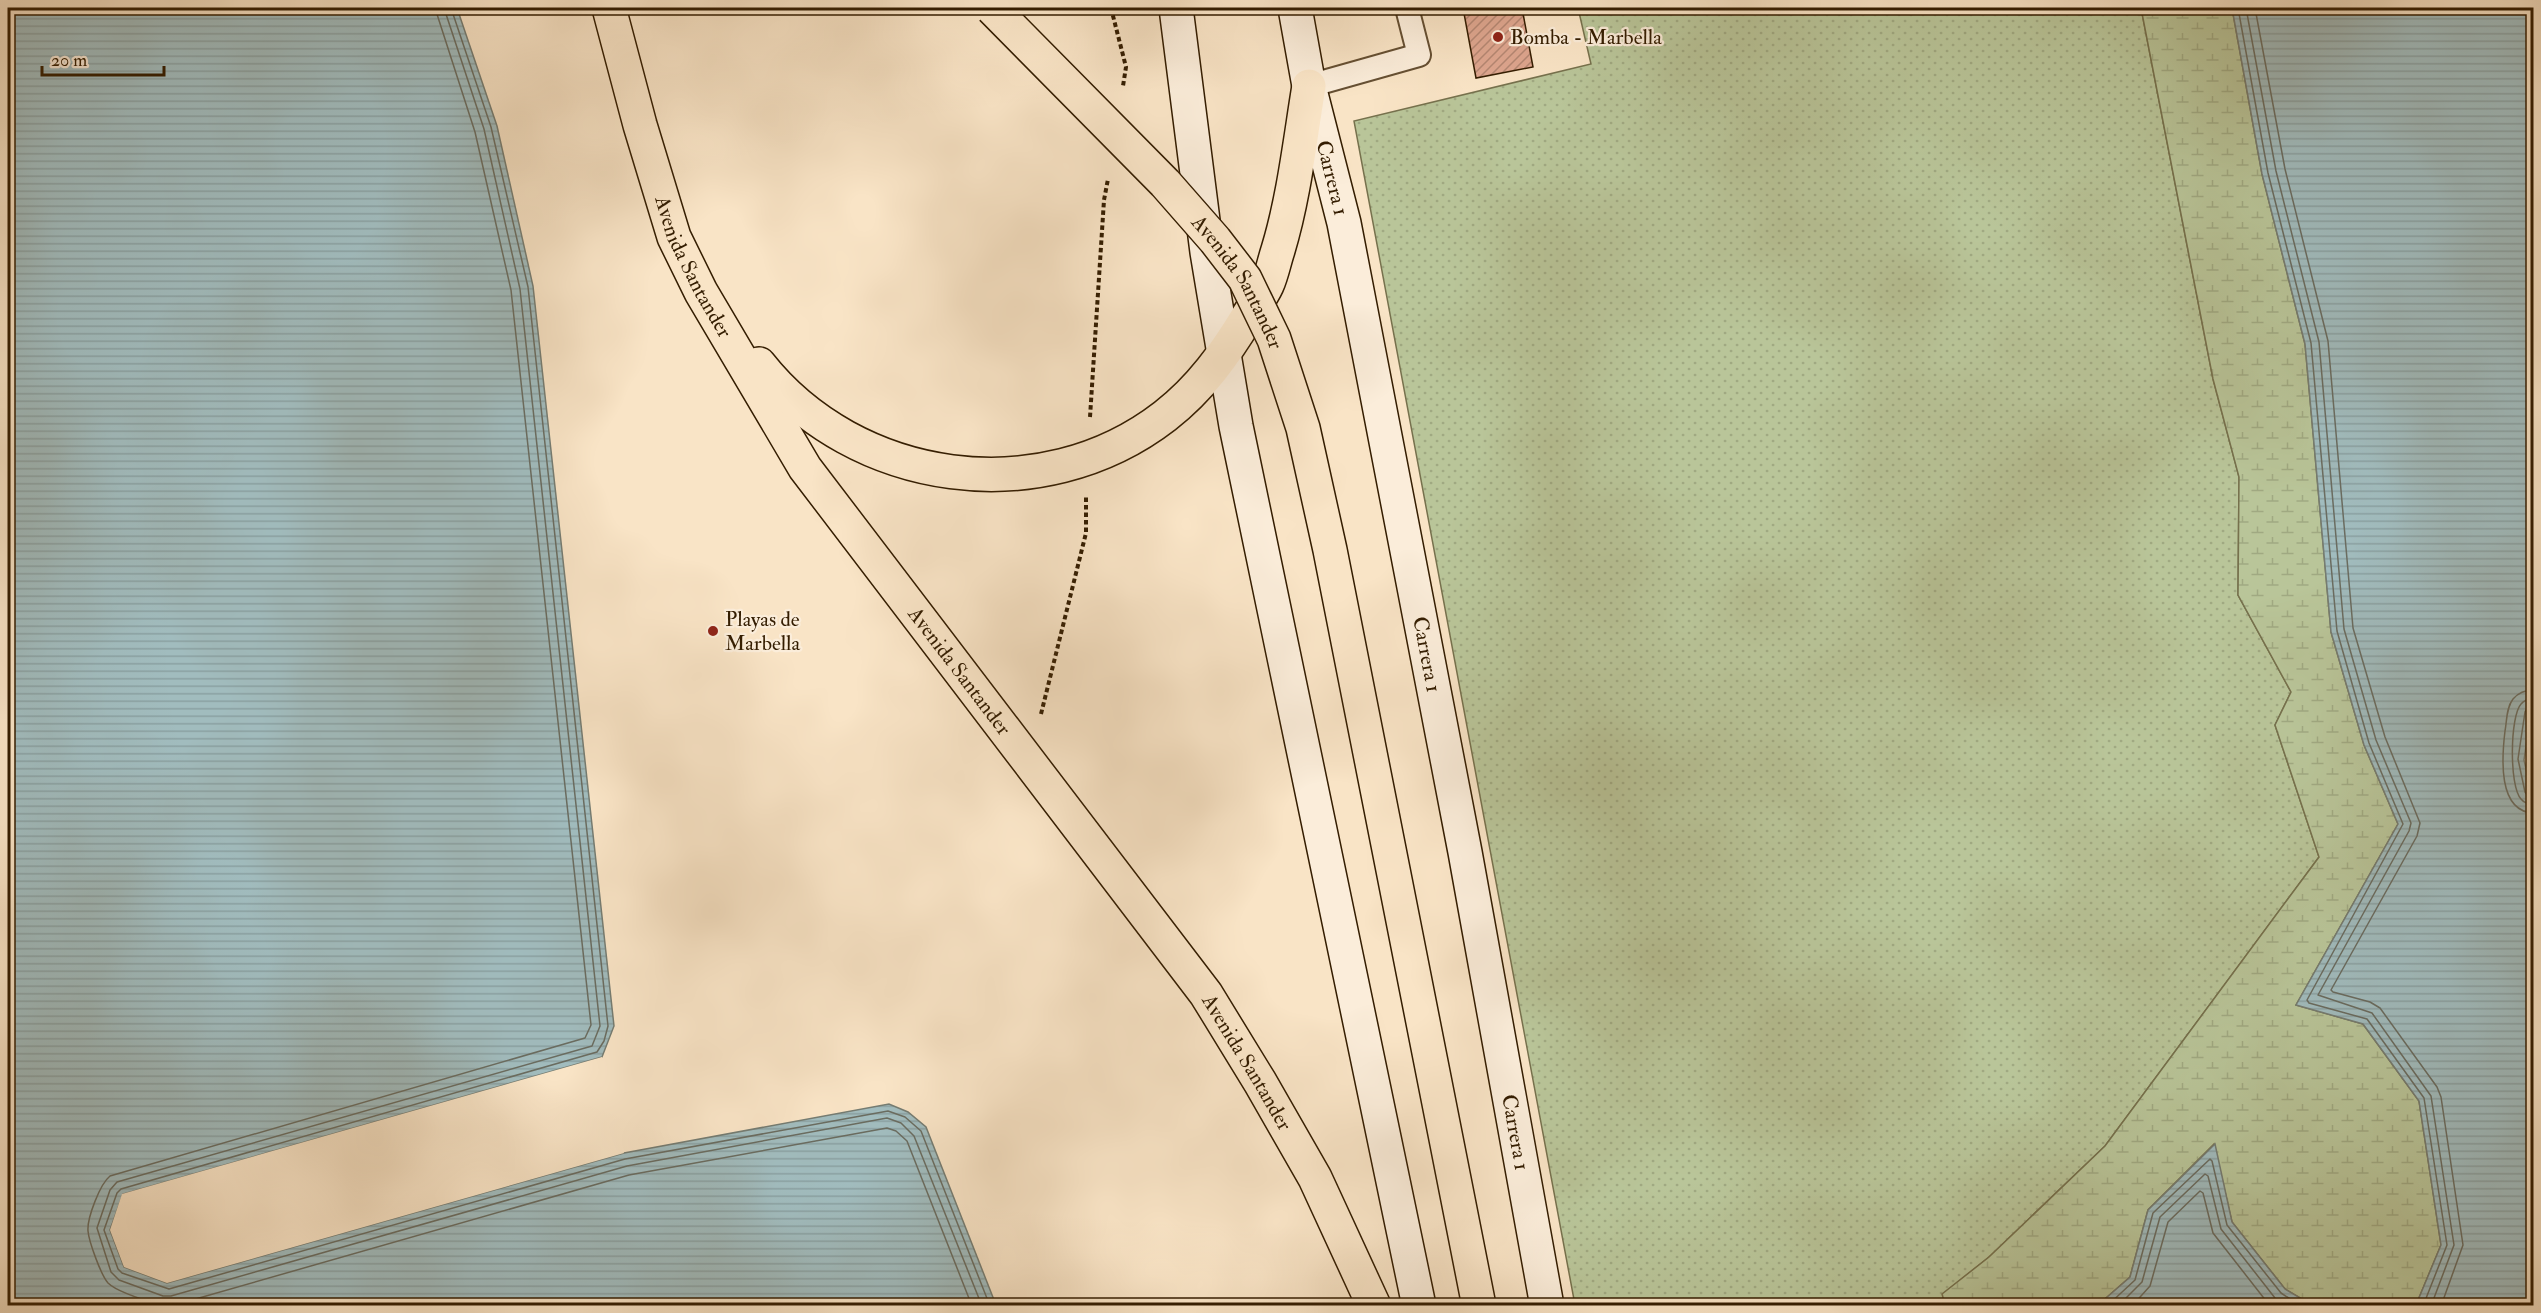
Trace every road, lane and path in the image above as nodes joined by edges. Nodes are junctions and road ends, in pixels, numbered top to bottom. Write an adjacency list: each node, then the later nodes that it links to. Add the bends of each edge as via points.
1 (609, 8): 10 (highway, Avenida Santander, via 659,194 674,237)
2 (992, 8): 16 (highway, Avenida Santander, bridge, via 1118,133 1215,240 1245,279 1274,339 1303,428 1330,550)
3 (1111, 8): 8 (path, via 1126,67)
4 (1176, 8): 11 (main road, via 1207,252)
5 (1295, 8): 7 (main road, Carrera 1)
6 (1407, 8): 7 (lane, via 1419,55)
7 (1309, 86): 11 (highway, via 1289,213 1267,284); 17 (main road, Carrera 1, via 1344,223)
8 (1122, 89)
9 (1108, 178): 12 (path)
10 (701, 292): 12 (highway, via 783,391 825,425 863,447 915,466 957,474 1023,474); 13 (highway, Avenida Santander, via 806,468)
11 (1225, 354): 12 (highway, via 1197,388 1164,417); 15 (main road, via 1236,426)
12 (1087, 458): 13 (path, via 1086,533)
13 (1029, 762): 14 (highway, Avenida Santander, via 1206,994 1315,1178)
14 (1374, 1305)
15 (1419, 1305)
16 (1479, 1305)
17 (1547, 1305)

